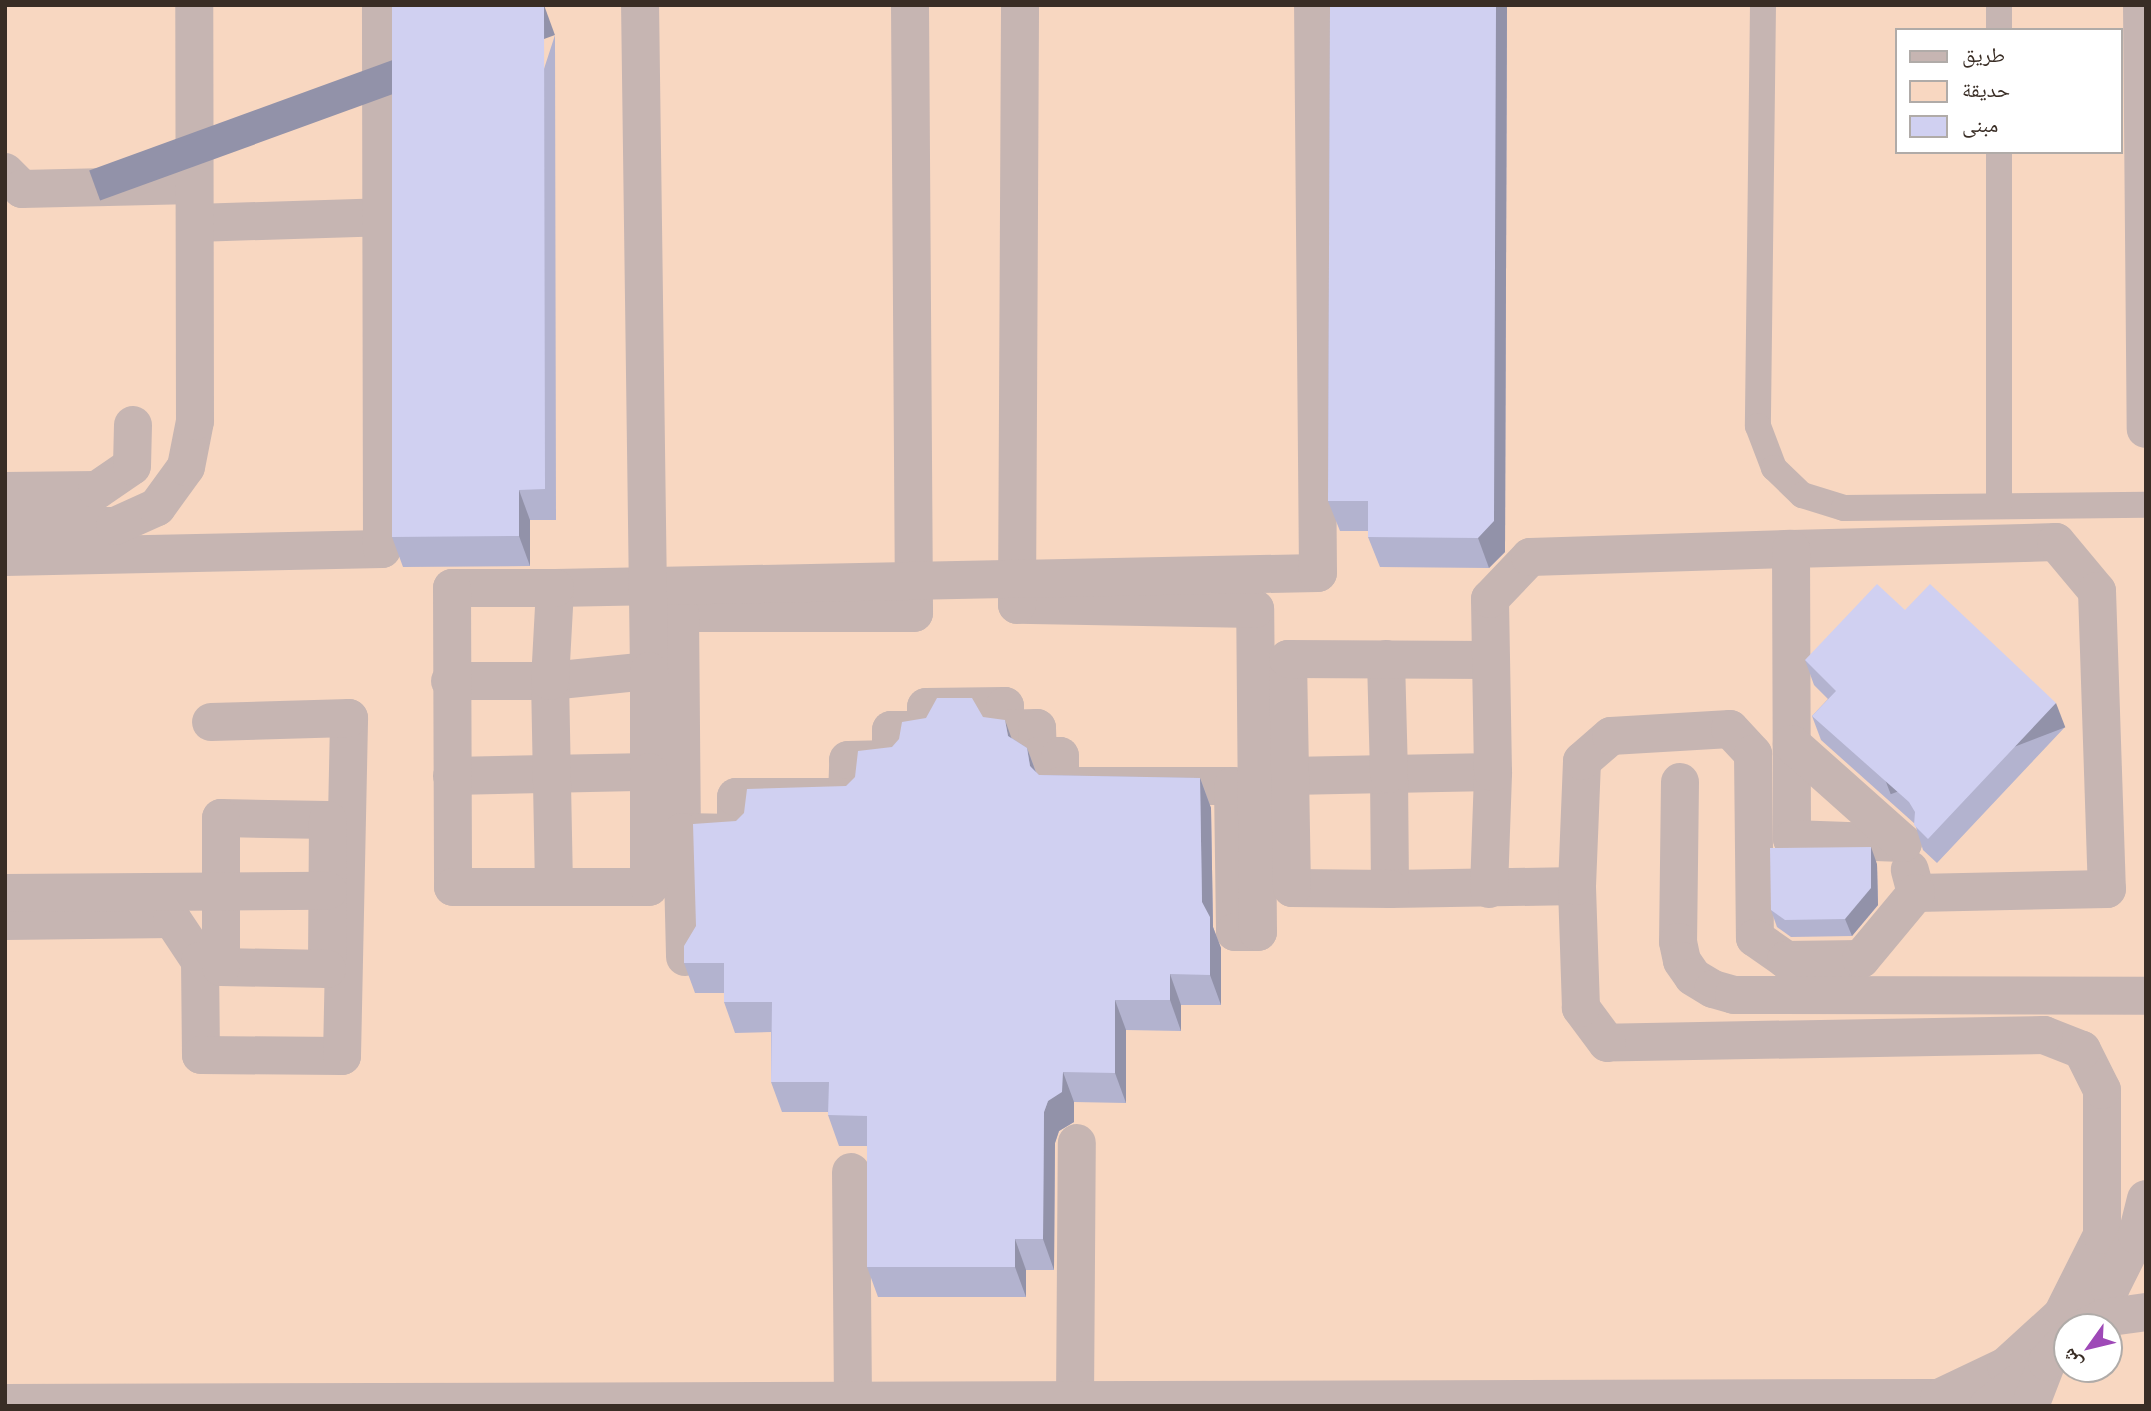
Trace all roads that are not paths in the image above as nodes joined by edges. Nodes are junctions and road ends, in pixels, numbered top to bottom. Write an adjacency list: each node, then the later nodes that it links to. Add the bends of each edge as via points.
1 (194, 5): 12 (street)
2 (381, 5): 14 (street)
3 (640, 5): 28 (street)
4 (909, 5): 26 (street)
5 (1020, 5): 25 (street)
6 (1312, 5): 25 (street, via 1318,573)
7 (1763, 5): 21 (lane, via 1758,426 1774,468 1801,495 1844,508)
8 (1998, 5): 10 (lane)
9 (2142, 5): 16 (street)
10 (1998, 28)
11 (1998, 154): 21 (lane)
12 (194, 185): 13 (street); 15 (street)
13 (11, 189)
14 (382, 217): 15 (street); 24 (street, via 382,549)
15 (195, 223): 22 (street, via 195,421 187,467 158,507 115,526)
16 (2145, 318): 18 (street)
17 (133, 425): 19 (street, via 132,466 97,489)
18 (2146, 429)
19 (5, 491)
20 (2146, 505): 21 (lane)
21 (1998, 506)
22 (5, 526)
23 (1791, 549): 30 (street, via 1530,557 1490,599); 35 (street); 52 (street, via 2056,542 2097,591 2107,889)
24 (5, 557)
25 (1018, 579): 26 (street); 43 (street, via 1017,605 1255,609 1258,932 1235,932 1233,786 1060,786 1060,756 1038,756 1037,728 1005,729 1005,706 926,707 926,730 891,730 891,760 848,760 848,797 736,797 736,833)
26 (914, 582): 28 (street); 43 (street, via 914,613 680,613)
27 (555, 588): 28 (street); 32 (street, via 452,588); 33 (street)
28 (649, 589): 31 (street)
29 (1386, 659): 30 (street); 39 (street); 41 (street, via 1288,659)
30 (1490, 660): 37 (street)
31 (649, 671): 33 (street); 36 (street)
32 (450, 681): 33 (street); 40 (street)
33 (551, 681): 38 (street)
34 (211, 722): 53 (street, via 349,718 342,1056 201,1055 200,961 172,919)
35 (1792, 744): 44 (street); 44 (street, via 1792,839)
36 (649, 772): 38 (street); 46 (street, via 649,887)
37 (1493, 772): 39 (street); 48 (street)
38 (551, 773): 40 (street); 46 (street)
39 (1389, 774): 41 (street); 47 (street)
40 (452, 776): 46 (street, via 453,887)
41 (1290, 776): 47 (street, via 1292,888)
42 (1680, 782): 55 (street, via 1678,942 1682,961 1693,977 1713,989 1734,995)
43 (682, 832): 54 (street)
44 (1903, 843): 52 (street)
45 (1577, 886): 48 (street); 52 (street, via 1582,761 1611,736 1730,729 1753,754 1755,938 1786,960 1861,958); 65 (street, via 1581,1008 1607,1043 2044,1035 2082,1050 2102,1090 2102,1236 2062,1315 2006,1366 1939,1398)
46 (554, 887)
47 (1390, 889): 48 (street)
48 (1489, 889)
49 (220, 891): 50 (street); 50 (street, via 221,818 328,820); 50 (street, via 221,967 327,969); 51 (street)
50 (328, 891)
51 (5, 893)
52 (1916, 893)
53 (5, 921)
54 (685, 957)
55 (2146, 996)
56 (1077, 1143): 65 (street)
57 (851, 1172): 64 (street)
58 (2146, 1199): 60 (street, via 2137,1235 2110,1289)
59 (2146, 1312): 61 (street)
60 (2090, 1313)
61 (2123, 1315)
62 (2053, 1354): 67 (street)
63 (2053, 1359): 68 (street)
64 (853, 1400): 65 (street); 66 (street)
65 (1074, 1402)
66 (5, 1403)
67 (1988, 1406)
68 (2030, 1406)

